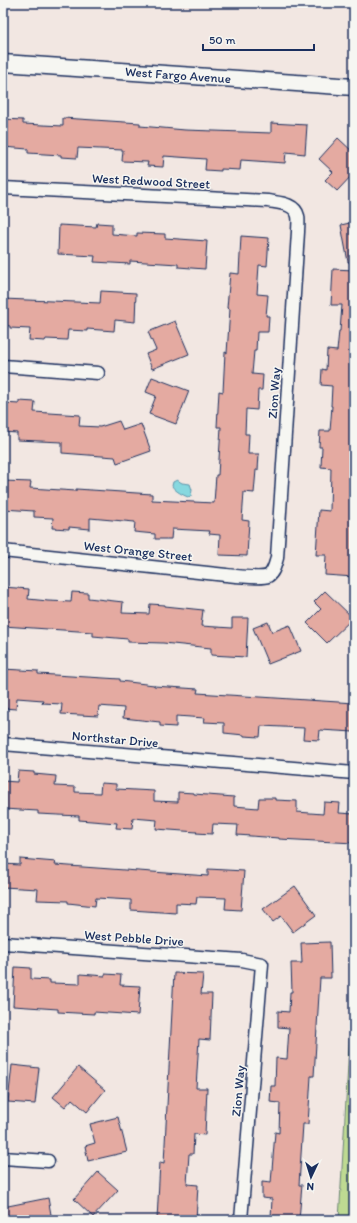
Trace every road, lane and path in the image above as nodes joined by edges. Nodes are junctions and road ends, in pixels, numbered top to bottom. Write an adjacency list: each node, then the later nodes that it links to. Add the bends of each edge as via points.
1 (3, 63): 2 (main road, West Fargo Avenue)
2 (354, 87)
3 (3, 188): 4 (street, West Redwood Street, via 268,201 284,204)
4 (296, 211): 8 (street, Zion Way, via 298,232 278,550 274,570)
5 (3, 366): 6 (street)
6 (98, 373)
7 (3, 551): 8 (street, West Orange Street, via 226,575)
8 (269, 575)
9 (3, 744): 10 (street, Northstar Drive)
10 (354, 773)
11 (3, 943): 12 (street, West Pebble Drive, via 242,960)
12 (262, 964): 15 (street, Zion Way)
13 (3, 1158): 14 (street)
14 (48, 1160)
15 (241, 1220)

